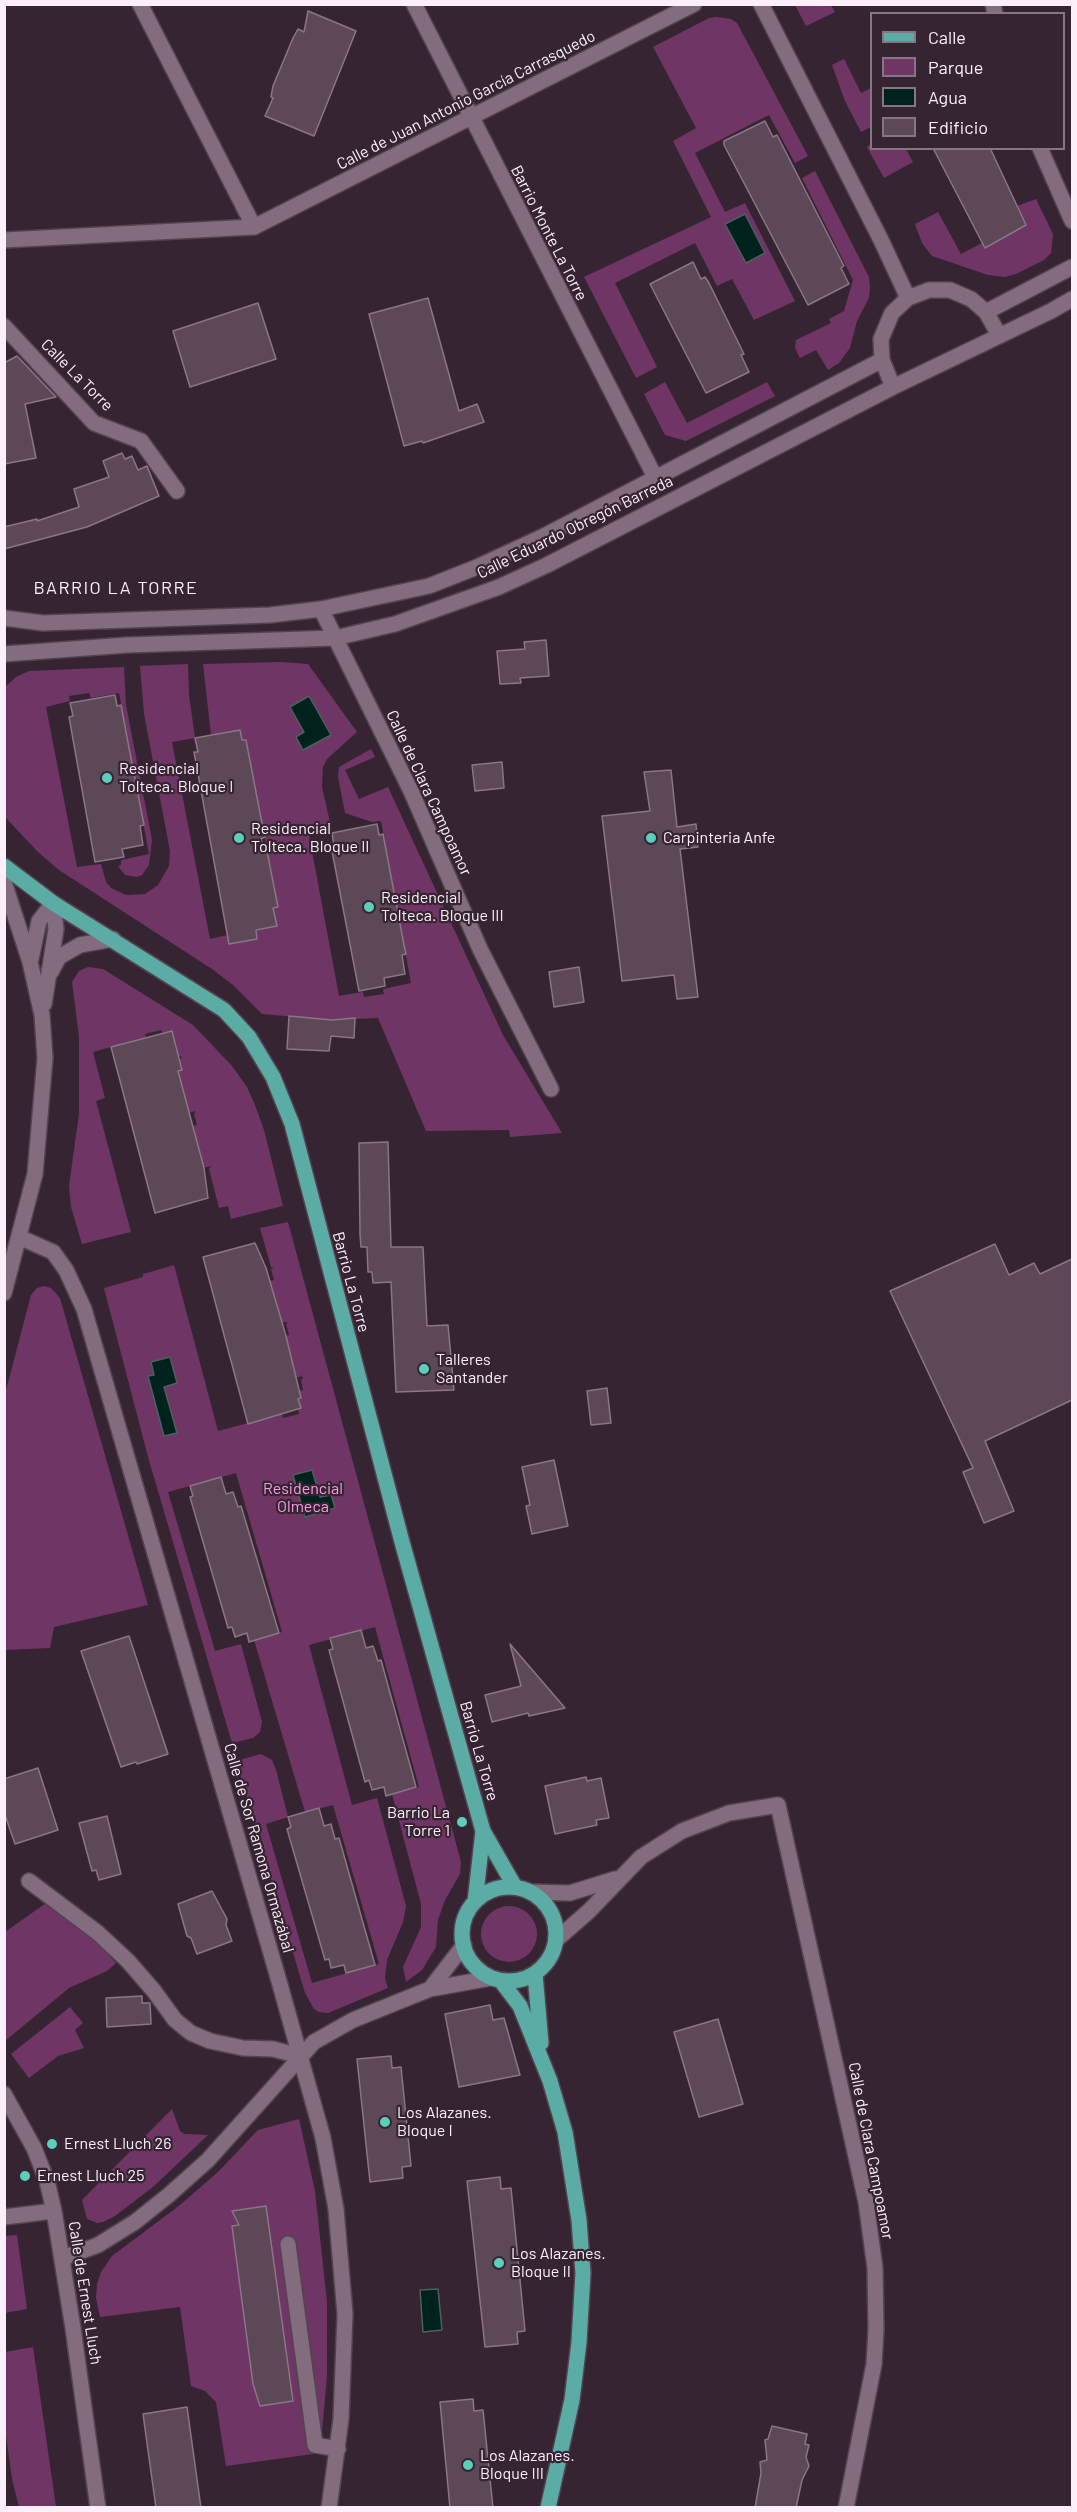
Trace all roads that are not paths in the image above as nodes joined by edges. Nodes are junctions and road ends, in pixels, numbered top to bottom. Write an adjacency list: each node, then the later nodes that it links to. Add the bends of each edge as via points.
1 (140, 4): 8 (street)
2 (414, 4): 5 (street, Barrio Monte La Torre)
3 (694, 4): 5 (street, Calle de Juan Antonio García Carrasquedo)
4 (761, 4): 11 (street)
5 (471, 117): 8 (street, Calle de Juan Antonio García Carrasquedo); 18 (street, Barrio Monte La Torre)
6 (1041, 150): 7 (street)
7 (1072, 221)
8 (254, 226): 9 (street)
9 (4, 240)
10 (1072, 267): 13 (street)
11 (908, 298): 13 (street, via 929,290 950,290 971,299); 16 (street, via 886,323 881,339)
12 (1072, 299): 15 (street)
13 (986, 312): 15 (street)
14 (4, 326): 19 (street, Calle La Torre, via 94,423 141,441)
15 (999, 335): 17 (street, Calle Eduardo Obregón Barreda)
16 (882, 360): 17 (street); 18 (street, Calle Eduardo Obregón Barreda)
17 (892, 387): 22 (street, Calle Eduardo Obregón Barreda, via 499,587 395,624)
18 (655, 477): 20 (street, Calle Eduardo Obregón Barreda, via 544,536 429,586)
19 (177, 491)
20 (321, 609): 21 (street, Calle Eduardo Obregón Barreda, via 270,615 43,623); 22 (street, Calle de Clara Campoamor)
21 (4, 618)
22 (335, 638): 23 (street, Calle Eduardo Obregón Barreda, via 127,645); 31 (street, Calle de Clara Campoamor, via 411,791 480,949)
23 (4, 654)
24 (4, 866): 26 (main road, Barrio La Torre)
25 (4, 882): 28 (street)
26 (54, 903): 27 (main road, Barrio La Torre); 28 (street, via 39,921); 29 (street, via 56,929)
27 (113, 939): 29 (street, via 80,945 59,957); 34 (main road, Barrio La Torre, via 224,1010 249,1037 273,1077 291,1124)
28 (30, 962): 30 (street)
29 (47, 980): 30 (street)
30 (42, 1016): 32 (street, via 45,1058 40,1134 35,1174)
31 (551, 1089)
32 (19, 1237): 33 (street); 44 (street, Calle de Sor Ramona Ormazábal, via 53,1252 84,1309)
33 (4, 1293)
34 (483, 1831): 37 (main road, Barrio La Torre); 38 (main road, Barrio La Torre)
35 (618, 1878): 37 (street, via 570,1893); 39 (street); 55 (street, Calle de Clara Campoamor, via 641,1857 682,1831 729,1813 778,1805 866,2202 875,2268 874,2364)
36 (29, 1881): 44 (street, via 113,1947 190,2033 243,2048 273,2049)
37 (522, 1889): 38 (main road, via 497,1888); 39 (main road, Barrio La Torre, via 542,1900 551,1912)
38 (475, 1902): 40 (main road, Barrio La Torre, via 464,1922)
39 (556, 1941): 41 (main road, via 545,1965)
40 (464, 1945): 42 (main road, via 474,1965); 43 (street)
41 (535, 1974): 42 (main road, via 512,1981); 45 (main road)
42 (496, 1979): 43 (street); 45 (main road, via 520,2006)
43 (430, 1989): 44 (street, via 353,2020 314,2042)
44 (300, 2056): 50 (street, via 208,2160 170,2194 98,2245); 51 (street, Calle de Sor Ramona Ormazábal, via 329,2166 342,2263 344,2371)
45 (543, 2060): 54 (main road, via 565,2132 583,2273 572,2400)
46 (4, 2094): 47 (street, Calle de Ernest Lluch, via 34,2148)
47 (54, 2211): 48 (street); 50 (street, Calle de Ernest Lluch)
48 (4, 2217)
49 (288, 2244): 51 (street, via 315,2445)
50 (63, 2258): 52 (street, Calle de Ernest Lluch)
51 (338, 2449): 53 (street, Calle de Sor Ramona Ormazábal)
52 (98, 2508)
53 (329, 2508)
54 (548, 2508)
55 (846, 2508)

